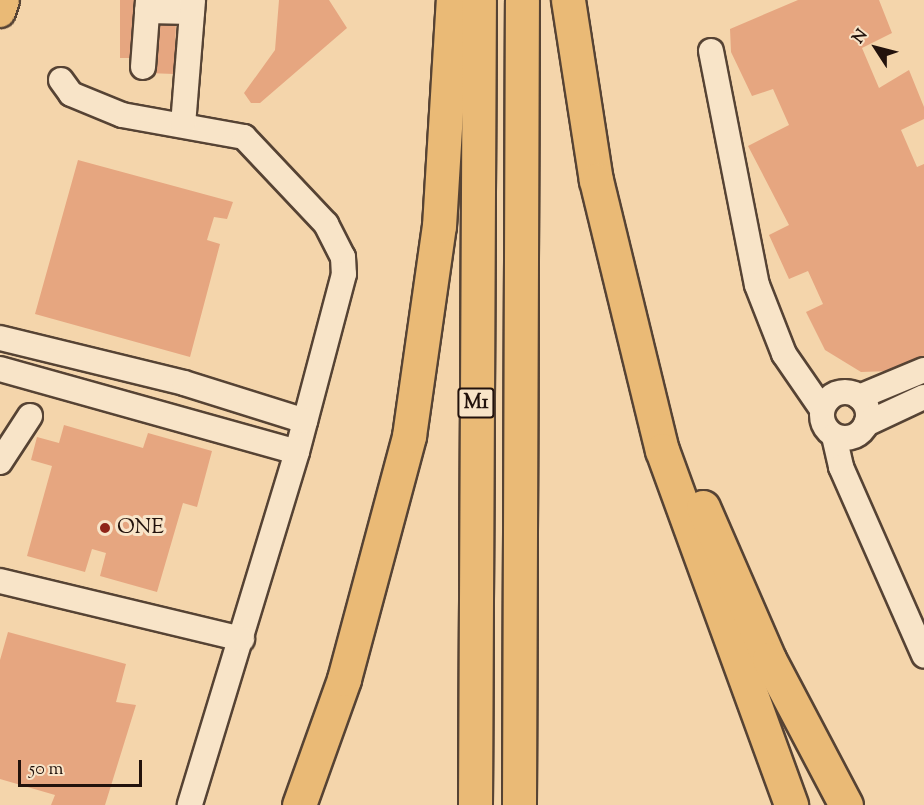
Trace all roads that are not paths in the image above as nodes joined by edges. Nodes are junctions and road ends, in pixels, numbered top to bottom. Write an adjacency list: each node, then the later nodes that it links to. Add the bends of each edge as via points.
1 (4, 0): 8 (main road)
2 (453, 0): 32 (highway, via 439,226 409,436 344,679)
3 (479, 0): 33 (highway, M1)
4 (522, 0): 34 (highway, M1)
5 (568, 0): 14 (highway, via 596,180)
6 (147, 5): 7 (lane); 10 (lane)
7 (192, 6): 12 (lane)
8 (0, 12)
9 (711, 51): 18 (lane, via 757,285 784,354 803,382)
10 (143, 67)
11 (61, 80): 12 (lane, via 71,94 94,106)
12 (183, 125): 21 (lane, via 244,137 336,238 344,274)
13 (0, 338): 19 (lane, via 184,383)
14 (639, 356): 35 (highway, via 662,450); 36 (highway, via 770,659)
15 (0, 369): 23 (lane)
16 (924, 370): 18 (lane)
17 (924, 397): 22 (lane)
18 (840, 400): 22 (lane, via 867,409); 24 (lane, via 824,424)
19 (236, 403): 21 (lane); 23 (lane)
20 (30, 416): 26 (lane)
21 (305, 421): 25 (lane)
22 (864, 427): 24 (lane, via 849,438); 27 (lane)
23 (227, 431): 25 (lane)
24 (834, 436): 27 (lane)
25 (297, 452): 29 (lane)
26 (0, 462)
27 (851, 483): 30 (lane)
28 (0, 581): 29 (lane)
29 (242, 639): 31 (lane)
30 (924, 655)
31 (190, 805)
32 (299, 805)
33 (475, 805)
34 (519, 805)
35 (791, 805)
36 (846, 805)

